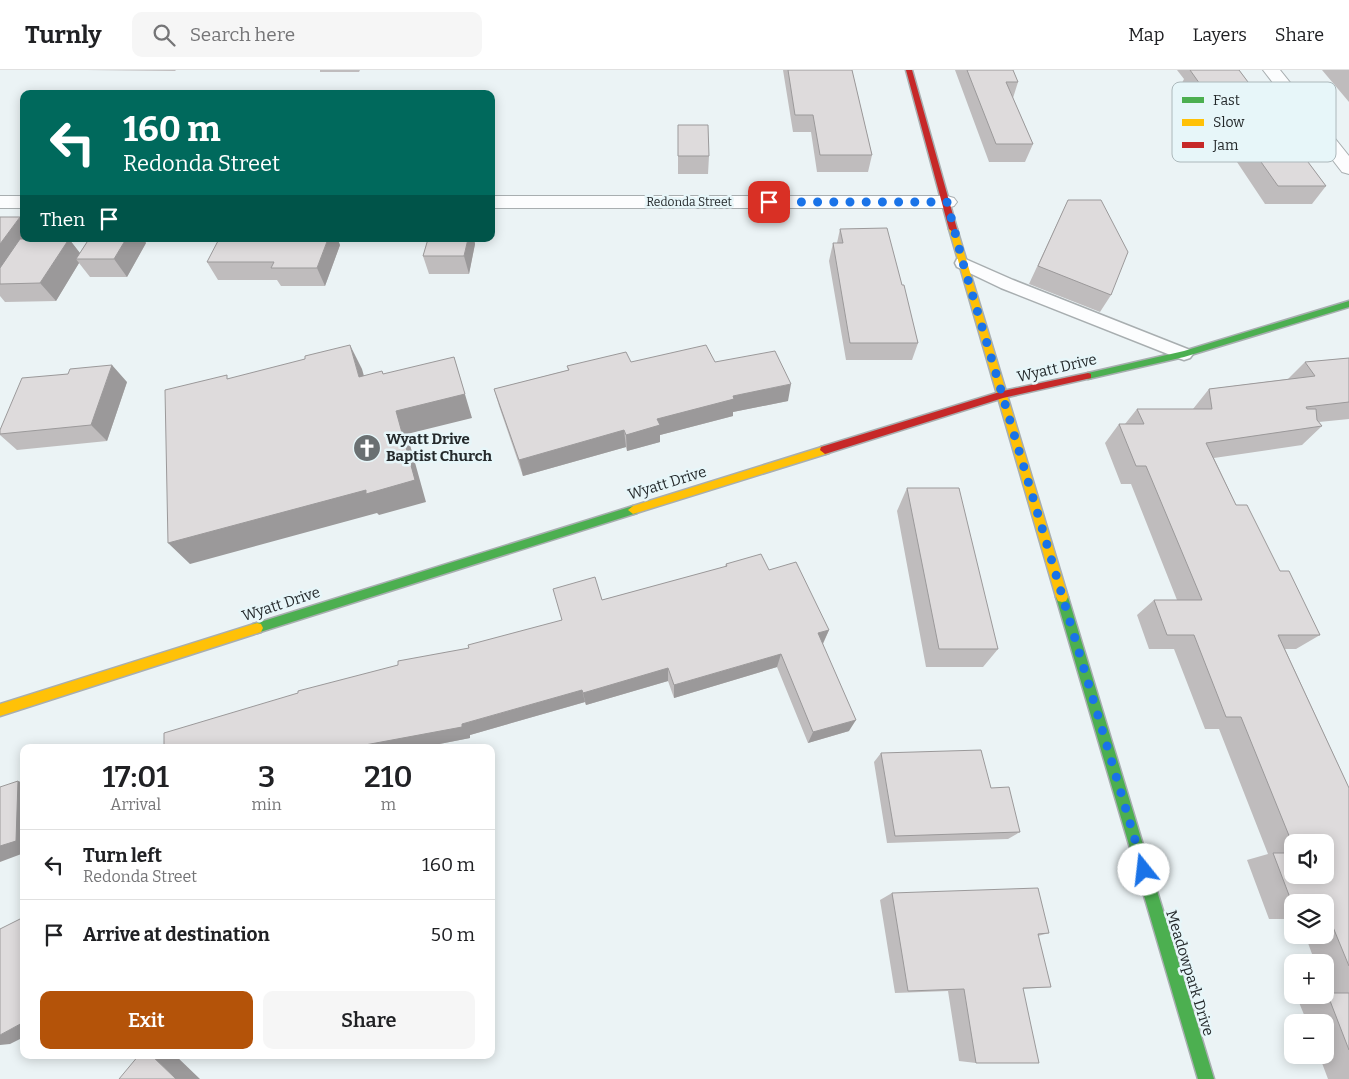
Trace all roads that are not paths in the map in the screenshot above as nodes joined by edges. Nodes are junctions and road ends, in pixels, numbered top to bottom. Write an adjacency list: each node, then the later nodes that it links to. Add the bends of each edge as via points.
1 (909, 70): 9 (street, Meadowpark Drive)
2 (1271, 70): 3 (street)
3 (1281, 82)
4 (1336, 152): 5 (street)
5 (1349, 168)
6 (0, 202): 7 (street)
7 (20, 202)
8 (495, 202): 9 (street, Redonda Street)
9 (947, 202): 10 (street, Meadowpark Drive)
10 (963, 263): 12 (lane, via 1007,284); 13 (street, Meadowpark Drive)
11 (1349, 304): 12 (street, Wyatt Drive)
12 (1184, 354): 13 (street, Wyatt Drive)
13 (1003, 396): 14 (street, Wyatt Drive, via 389,585); 15 (street, Meadowpark Drive)
14 (0, 710)
15 (1206, 1079)

